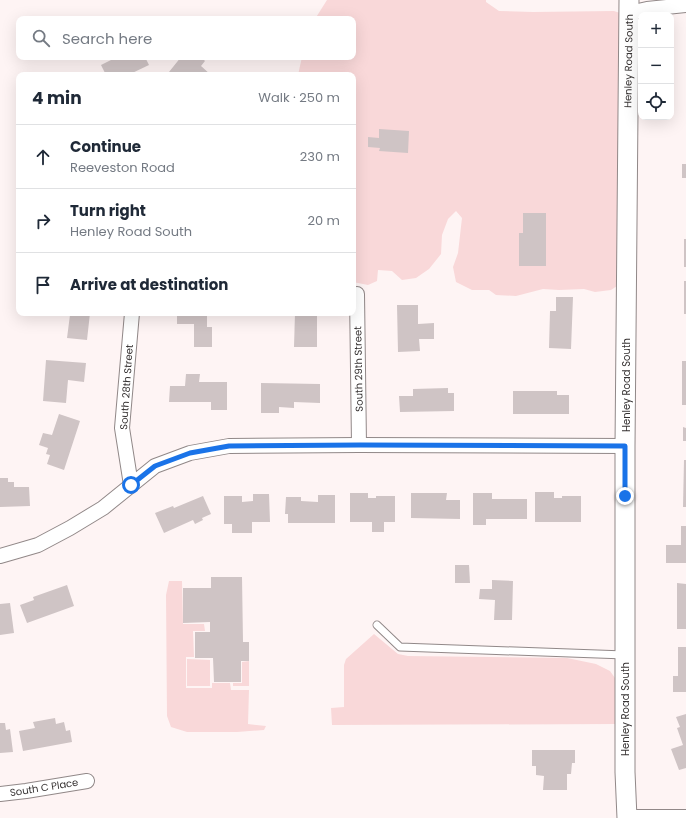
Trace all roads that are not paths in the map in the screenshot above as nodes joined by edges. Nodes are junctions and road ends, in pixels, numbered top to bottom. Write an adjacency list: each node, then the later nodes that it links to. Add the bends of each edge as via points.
1 (686, 5): 2 (street, via 647,9)
2 (629, 6): 6 (street, Henley Road South)
3 (357, 294): 5 (street, South 29th Street)
4 (132, 316): 7 (street, South 28th Street, via 122,428)
5 (360, 445): 6 (street); 7 (street, via 229,446 190,453 155,466)
6 (625, 446): 10 (street, Henley Road South)
7 (131, 485): 8 (street, via 103,508 70,528 38,544)
8 (0, 556)
9 (377, 625): 10 (lane, via 400,647)
10 (625, 655): 13 (street, Henley Road South)
11 (87, 781): 12 (street, South C Place)
12 (0, 794)
13 (627, 817): 14 (street)
14 (686, 817)

